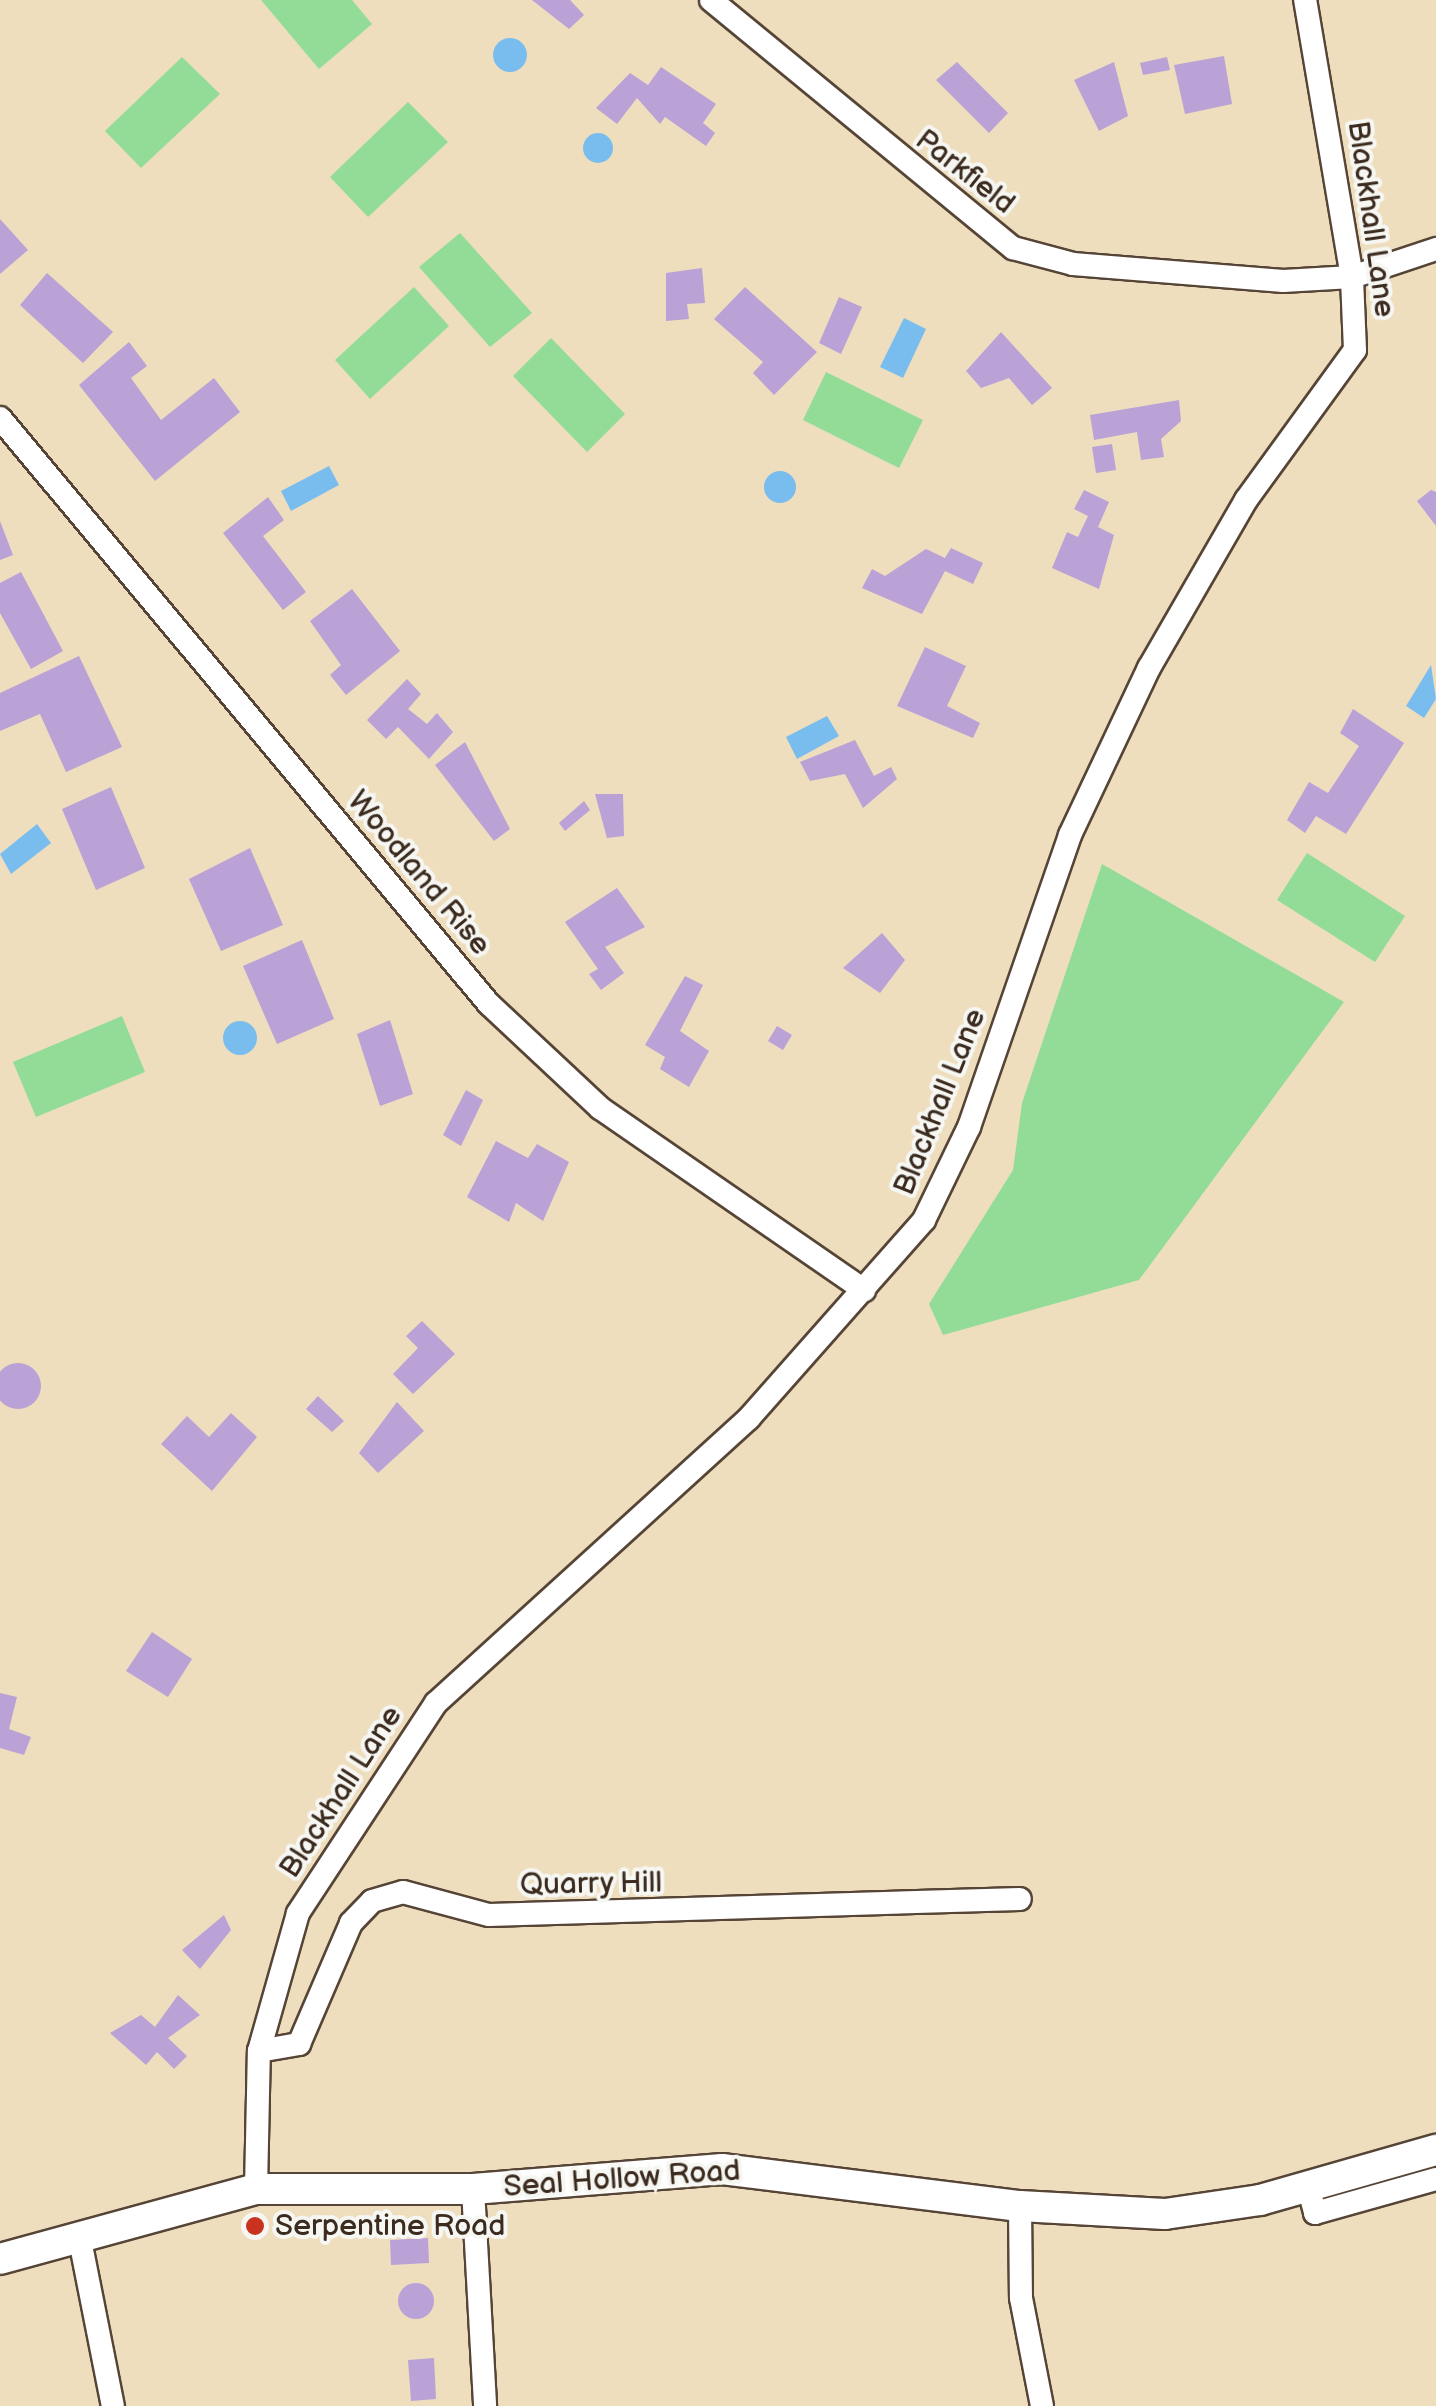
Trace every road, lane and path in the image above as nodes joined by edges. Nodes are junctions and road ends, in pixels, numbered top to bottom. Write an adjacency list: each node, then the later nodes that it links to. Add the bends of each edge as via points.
1 (711, 0): 4 (street, Parkfield, via 1012,248 1073,264 1282,281)
2 (1305, 0): 4 (street, Blackhall Lane)
3 (1436, 248): 4 (street, Parkfield)
4 (1352, 277): 6 (street, Blackhall Lane, via 1355,350 1246,500 1148,668 1070,835 969,1127 924,1220)
5 (0, 418): 6 (street, Woodland Rise, via 489,1004 600,1108)
6 (864, 1290): 8 (street, Blackhall Lane, via 749,1418 436,1704 298,1913)
7 (1020, 1899): 8 (street, Quarry Hill, via 489,1915 403,1892 372,1901 351,1923 299,2044)
8 (259, 2051): 12 (street, Blackhall Lane)
9 (1436, 2150): 11 (main road, Seal Hollow Road)
10 (1436, 2180): 11 (street, via 1314,2213)
11 (1308, 2186): 14 (main road, Seal Hollow Road, via 1165,2214)
12 (256, 2189): 13 (main road, Seal Hollow Road); 15 (main road, Seal Hollow Road)
13 (473, 2190): 14 (main road, Seal Hollow Road, via 722,2169); 18 (street)
14 (1020, 2206): 19 (street, via 1020,2298)
15 (78, 2235): 16 (main road, Seal Hollow Road); 17 (street)
16 (0, 2259)
17 (113, 2406)
18 (485, 2406)
19 (1042, 2406)

